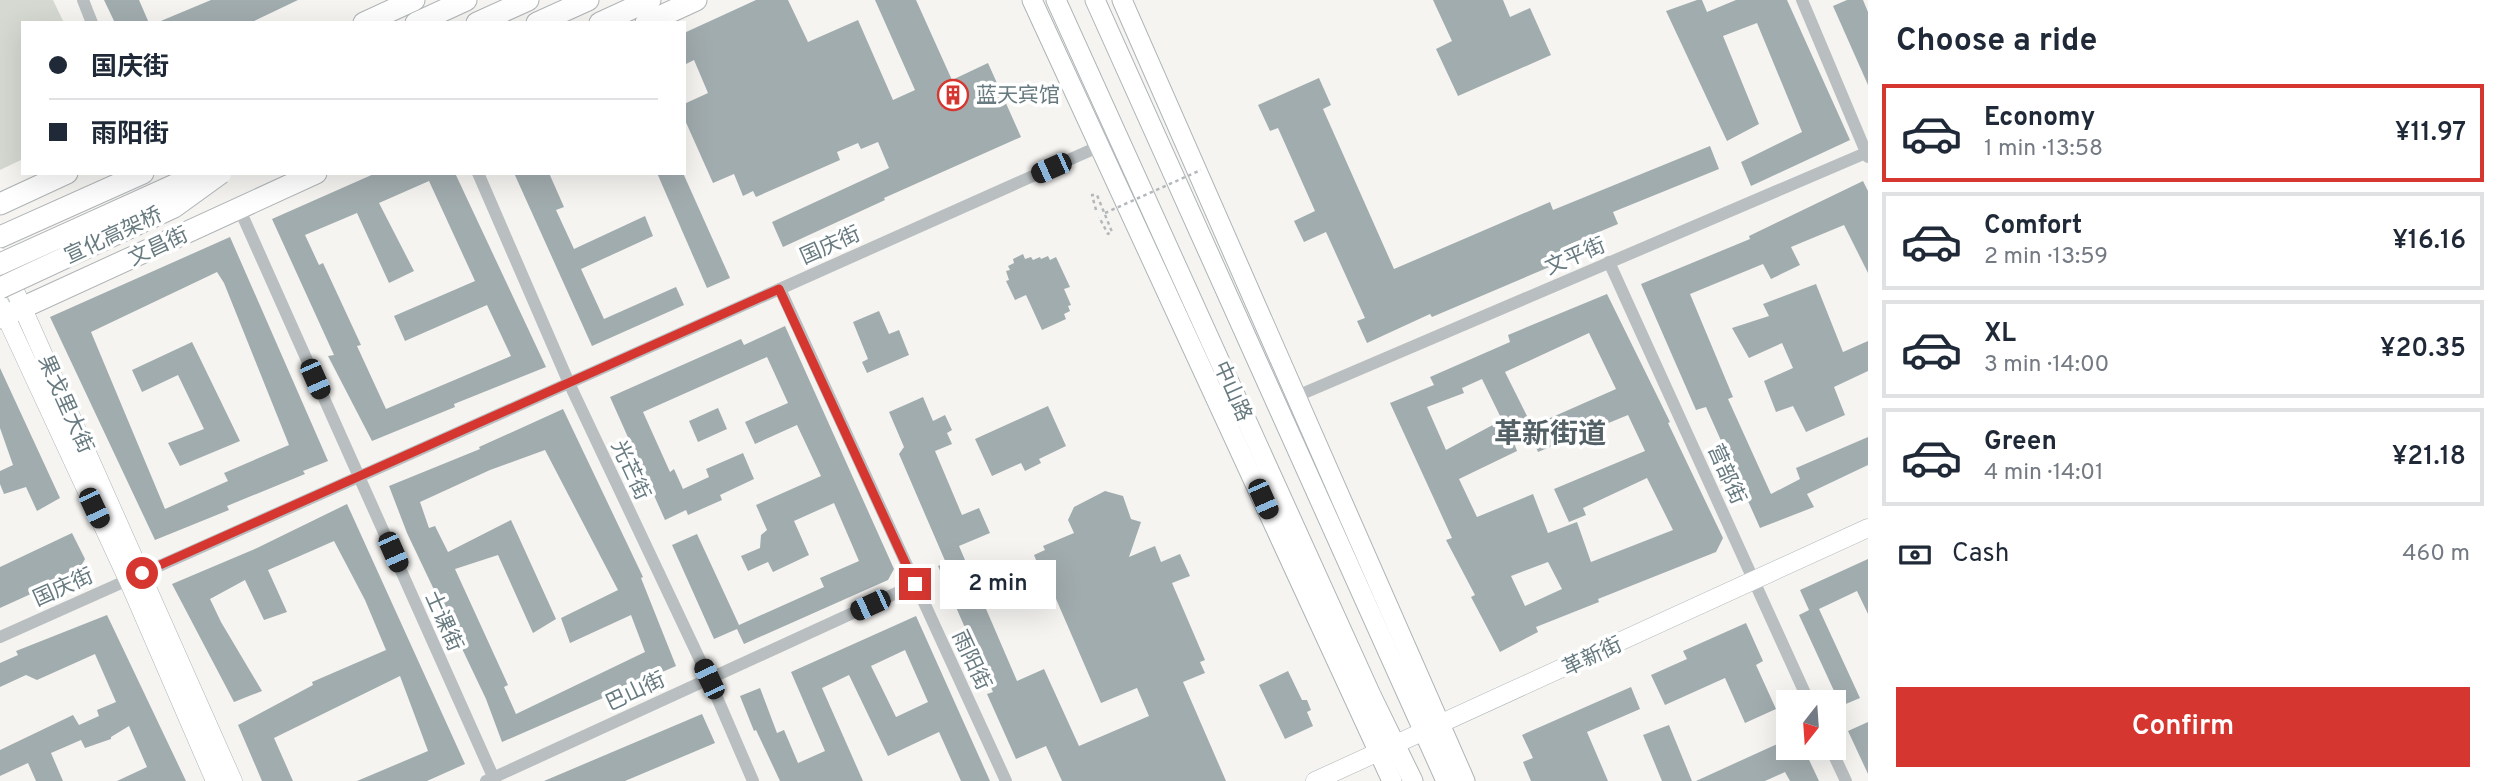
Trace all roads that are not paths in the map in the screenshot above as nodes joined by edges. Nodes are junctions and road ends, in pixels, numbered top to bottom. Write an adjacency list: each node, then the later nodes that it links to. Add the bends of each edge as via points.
1 (83, 0): 13 (street)
2 (415, 0): 14 (highway)
3 (466, 0): 15 (highway)
4 (528, 0): 16 (highway)
5 (589, 0): 17 (highway)
6 (650, 0): 18 (highway)
7 (696, 0): 19 (highway)
8 (1032, 0): 20 (main road)
9 (1056, 0): 50 (main road, 中山路, via 1360,669)
10 (1095, 0): 49 (main road, 中山路)
11 (1122, 0): 40 (main road)
12 (1802, 0): 21 (street)
13 (91, 21)
14 (368, 21)
15 (420, 21)
16 (481, 21)
17 (542, 21)
18 (604, 21)
19 (650, 21)
20 (1100, 146): 37 (street, 国庆街); 50 (main road)
21 (1867, 154): 34 (street, 文平街)
22 (63, 175): 30 (highway)
23 (138, 175): 32 (highway)
24 (197, 175): 35 (highway, bridge)
25 (218, 175): 36 (highway, 宣化高架桥, bridge, via 174,207)
26 (304, 175): 29 (highway)
27 (312, 175): 29 (highway, 文昌街)
28 (479, 175): 39 (street, 光芒街)
29 (289, 186): 31 (highway, 文昌街)
30 (0, 204)
31 (239, 208): 38 (highway, 文昌街); 41 (street, 士课街)
32 (0, 237)
33 (0, 257): 38 (main road, 果戈里大街)
34 (1609, 262): 40 (street, 文平街); 44 (street, 营部街)
35 (0, 264)
36 (0, 288)
37 (779, 289): 39 (street, 国庆街); 45 (street, 雨阳街)
38 (7, 311): 43 (main road, 果戈里大街)
39 (569, 383): 41 (street, 国庆街); 47 (street, 光芒街)
40 (1297, 396): 49 (main road)
41 (359, 476): 43 (street, 国庆街); 52 (street, 士课街)
42 (1868, 528): 44 (main road, 革新街)
43 (135, 576): 46 (street, 国庆街); 53 (main road, 果戈里大街); 54 (main road, 果戈里大街)
44 (1754, 581): 48 (street, 营部街); 49 (main road, 革新街)
45 (915, 584): 47 (street, 巴山街); 56 (street, 雨阳街)
46 (0, 636)
47 (709, 679): 52 (street, 巴山街); 55 (street, 光芒街)
48 (1804, 690)
49 (1432, 729): 50 (main road, 革新街); 60 (main road, 中山路); 61 (main road)
50 (1388, 748): 57 (main road, 革新街); 58 (main road); 59 (main road, 中山路)
51 (1836, 760): 62 (street)
52 (491, 780)
53 (215, 781)
54 (233, 781)
55 (753, 781)
56 (1006, 781)
57 (1315, 781)
58 (1392, 781)
59 (1413, 781)
60 (1446, 781)
61 (1465, 781)
62 (1846, 781)

